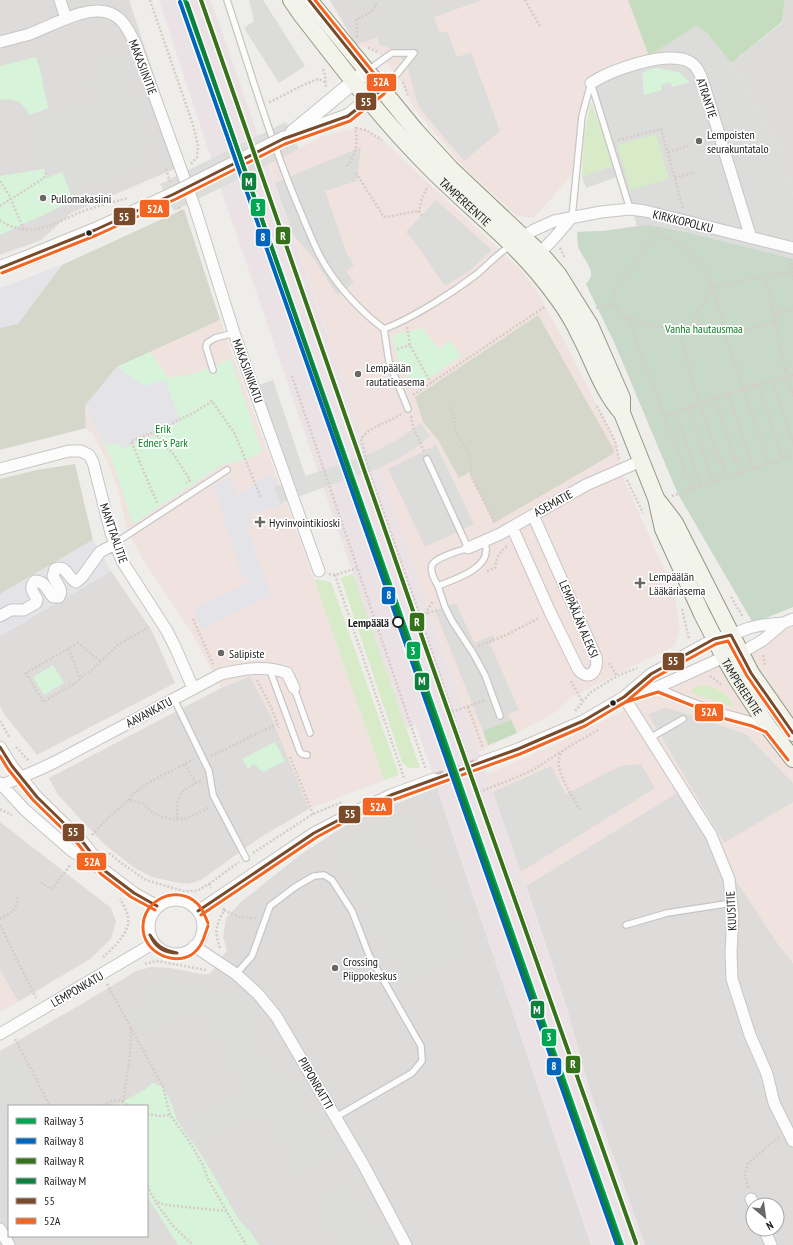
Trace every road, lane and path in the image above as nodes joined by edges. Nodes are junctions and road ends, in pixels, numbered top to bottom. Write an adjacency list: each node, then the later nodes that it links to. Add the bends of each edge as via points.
1 (60, 0): 8 (street)
2 (150, 0): 28 (path, via 198,145 197,157 189,167)
3 (227, 0): 20 (lane)
4 (291, 0): 15 (main road, TAMPEREENTIE)
5 (309, 0): 13 (main road, TAMPEREENTIE)
6 (378, 0): 9 (path, via 370,14 356,20)
7 (524, 0): 10 (path)
8 (66, 19): 11 (street, MAKASIINITIE); 28 (street, MAKASIINITIE, via 93,11 104,11 112,14 126,26 136,45)
9 (357, 23)
10 (540, 26)
11 (0, 42)
12 (323, 68): 14 (path)
13 (366, 72): 15 (street); 17 (main road, TAMPEREENTIE); 17 (lane, via 392,53 414,52)
14 (325, 82): 18 (path, via 326,88); 20 (path, via 319,79 311,82)
15 (354, 82): 18 (street); 19 (main road, TAMPEREENTIE)
16 (591, 83): 23 (lane); 42 (lane, via 582,116); 50 (street, ATRANTIE, via 614,70 633,64 671,58 688,61 694,65 703,82)
17 (381, 90): 19 (street); 51 (main road, TAMPEREENTIE, via 416,132)
18 (334, 98): 22 (street)
19 (368, 101): 21 (street); 51 (main road, TAMPEREENTIE, via 428,166)
20 (262, 106): 70 (lane, via 290,187 320,257 337,282 371,319)
21 (348, 116): 22 (street); 27 (path, via 356,128 356,145 354,157)
22 (283, 139): 35 (street, bridge)
23 (609, 142): 25 (path, via 661,129); 39 (lane)
24 (688, 146): 25 (path)
25 (668, 152): 32 (path)
26 (166, 166): 35 (path)
27 (347, 166)
28 (181, 170): 72 (street, MAKASIINIKATU)
29 (47, 171): 37 (path, via 44,178)
30 (695, 172): 32 (path)
31 (356, 173): 40 (path, via 384,217)
32 (675, 178): 45 (path)
33 (0, 181): 37 (path)
34 (430, 184): 40 (path, via 424,191)
35 (175, 195): 43 (path); 55 (street)
36 (131, 197): 47 (path, via 38,229)
37 (11, 199): 38 (path); 47 (path)
38 (0, 206)
39 (630, 209): 42 (street, KIRKKOPOLKU); 45 (street, KIRKKOPOLKU)
40 (419, 211): 41 (path)
41 (422, 216)
42 (572, 217): 49 (street); 51 (street, KIRKKOPOLKU, via 548,223)
43 (184, 219)
44 (0, 220): 47 (path, via 9,226)
45 (687, 222): 50 (street, KIRKKOPOLKU)
46 (656, 226): 48 (path)
47 (24, 230)
48 (659, 235): 59 (path, via 680,244 695,256); 62 (path, via 615,289)
49 (555, 237): 53 (street); 54 (path)
50 (751, 238): 52 (street, KIRKKOPOLKU)
51 (517, 241): 53 (main road, TAMPEREENTIE); 68 (lane, via 447,295)
52 (792, 253): 56 (path)
53 (535, 258): 98 (main road, TAMPEREENTIE, via 546,283 575,326 612,403 622,413)
54 (566, 259)
55 (0, 268)
56 (791, 272): 57 (path); 58 (path)
57 (766, 277): 59 (path); 66 (path)
58 (793, 280)
59 (713, 286): 69 (path); 71 (path)
60 (542, 301): 63 (path)
61 (591, 303): 62 (path, via 594,309)
62 (614, 304): 67 (path, via 619,312)
63 (546, 306): 65 (path); 79 (path)
64 (793, 309): 66 (path)
65 (549, 313)
66 (773, 314): 71 (path, via 775,322 738,332); 77 (path)
67 (628, 318): 73 (path); 92 (path)
68 (406, 319): 70 (lane); 79 (path, via 410,345)
69 (692, 322): 71 (path); 73 (path)
70 (384, 329): 85 (lane, via 389,362)
71 (724, 331): 81 (path)
72 (234, 333): 74 (lane, via 207,343); 121 (street, MAKASIINIKATU)
73 (680, 333): 87 (path)
74 (214, 370)
75 (793, 375): 77 (path)
76 (292, 376): 120 (path)
77 (787, 376): 78 (path); 83 (path)
78 (772, 380): 80 (path); 94 (path)
79 (431, 383): 85 (path)
80 (758, 384): 81 (path); 96 (path)
81 (743, 389): 82 (path); 99 (path)
82 (728, 394): 84 (path); 100 (path)
83 (793, 396)
84 (715, 398): 87 (path); 104 (path)
85 (404, 400): 90 (lane)
86 (594, 401): 102 (path, via 614,441)
87 (699, 403): 89 (path); 105 (path)
88 (448, 407): 116 (path, via 454,416 455,429 470,457 471,476)
89 (689, 407): 91 (path); 107 (path)
90 (408, 409): 97 (path); 127 (path, via 394,419 376,426 361,438 370,474)
91 (674, 412): 92 (path); 108 (path)
92 (664, 416): 109 (path)
93 (154, 432): 106 (path, via 174,455); 111 (path, via 212,401 235,434); 112 (path, via 131,442)
94 (793, 442)
95 (793, 455): 96 (path)
96 (783, 458): 99 (path)
97 (427, 459): 119 (lane)
98 (641, 461): 102 (street, ASEMATIE); 110 (main road, TAMPEREENTIE)
99 (769, 463): 100 (path)
100 (753, 468): 104 (path)
101 (0, 469): 118 (street, MANTTAALITIE, via 69,451 81,451 89,455)
102 (622, 469): 113 (path); 114 (street, ASEMATIE, via 586,485)
103 (227, 470): 118 (lane)
104 (740, 473): 105 (path)
105 (727, 477): 107 (path)
106 (190, 480)
107 (714, 481): 108 (path)
108 (701, 486): 109 (path)
109 (692, 489): 110 (path, via 672,496)
110 (663, 494): 133 (main road, TAMPEREENTIE); 134 (main road, TAMPEREENTIE, via 663,529)
111 (261, 498)
112 (157, 503)
113 (643, 514)
114 (533, 515): 115 (street, ASEMATIE); 115 (street, LEMPÄÄLÄN ALEKSI, via 596,657 598,664 592,673 581,673 578,669)
115 (512, 527): 116 (street, ASEMATIE)
116 (500, 534): 117 (street, ASEMATIE)
117 (484, 542): 119 (street, ASEMATIE); 122 (lane, via 487,551 479,566)
118 (115, 544): 126 (street, via 100,552 76,582 63,569 55,569 53,576 61,591 59,597 53,597 43,584 35,581 32,592 37,599 36,603 24,610 11,610); 130 (street, MANTTAALITIE, via 125,567)
119 (468, 548): 122 (lane, via 432,564)
120 (357, 568): 176 (path); 179 (path, via 335,575)
121 (319, 571)
122 (438, 586): 125 (lane)
123 (728, 593): 132 (path)
124 (681, 602): 138 (path, via 687,635)
125 (445, 607): 127 (path); 137 (lane)
126 (0, 616)
127 (420, 616): 154 (path)
128 (539, 618): 137 (path)
129 (193, 619): 142 (path)
130 (160, 620): 141 (path, via 118,645); 148 (street, MANTTAALITIE)
131 (788, 621): 132 (street); 135 (street)
132 (749, 628): 133 (street)
133 (731, 635): 134 (street); 139 (main road, TAMPEREENTIE)
134 (714, 639): 138 (street); 140 (main road, TAMPEREENTIE)
135 (759, 642): 139 (street); 143 (path)
136 (68, 649): 141 (path, via 78,643); 146 (path); 146 (path, via 26,673 43,702)
137 (471, 649): 150 (lane, via 485,675)
138 (695, 649): 151 (street, via 651,674)
139 (741, 653): 140 (street); 163 (main road, TAMPEREENTIE)
140 (724, 656): 147 (street); 159 (main road, TAMPEREENTIE)
141 (100, 661): 146 (path)
142 (213, 664)
143 (765, 665)
144 (269, 668): 145 (street, AAVANKATU); 149 (street, AAVANKATU, via 287,674); 169 (lane, via 300,752)
145 (251, 669): 148 (street, AAVANKATU, via 221,674); 158 (path)
146 (80, 680)
147 (658, 687): 151 (street); 159 (lane)
148 (193, 688): 152 (street, AAVANKATU)
149 (294, 688): 162 (lane)
150 (492, 696): 153 (path); 155 (lane)
151 (624, 697): 164 (street, KUUSITIE); 172 (street, via 583,721)
152 (174, 699): 170 (lane); 175 (street, AAVANKATU)
153 (468, 707): 154 (path); 166 (path)
154 (452, 712): 173 (path)
155 (500, 716)
156 (683, 719): 164 (lane)
157 (0, 721): 175 (path, via 18,749)
158 (277, 724): 161 (path); 170 (path)
159 (769, 728): 171 (main road, TAMPEREENTIE)
160 (598, 730): 167 (path)
161 (280, 731)
162 (310, 733)
163 (793, 733)
164 (650, 738): 200 (street, KUUSITIE, via 711,835 729,879)
165 (0, 747): 178 (street)
166 (484, 751)
167 (562, 751): 184 (path, via 533,770); 187 (path, via 558,761 559,771)
168 (288, 752): 188 (path)
169 (307, 755)
170 (203, 757): 174 (path); 180 (lane)
171 (793, 759)
172 (482, 762)
173 (470, 763)
174 (185, 764): 182 (path); 185 (path, via 132,793)
175 (38, 770): 178 (street, AAVANKATU)
176 (426, 770)
177 (472, 770): 184 (path)
178 (21, 777): 183 (street, AAVANKATU); 196 (street, via 37,798 82,841)
179 (404, 778)
180 (211, 779): 182 (path); 186 (lane)
181 (434, 779): 199 (street, via 391,795 314,833)
182 (196, 783): 189 (path, via 183,790 179,796)
183 (0, 785): 196 (street, via 72,851)
184 (479, 792): 211 (path)
185 (129, 800): 189 (path, via 143,804 156,815); 191 (path)
186 (217, 803): 189 (path, via 193,815); 194 (lane)
187 (580, 810)
188 (313, 814)
189 (177, 819)
190 (86, 831): 191 (path)
191 (91, 836): 192 (path)
192 (94, 840)
193 (104, 848): 199 (path, via 146,880 183,891 197,891 209,884)
194 (246, 858)
195 (74, 861): 197 (path, via 53,888)
196 (105, 871): 201 (street, via 134,893)
197 (41, 882)
198 (18, 897): 205 (path, via 17,907)
199 (216, 898): 202 (path); 203 (street)
200 (732, 903): 207 (lane, via 667,913); 230 (street, KUUSITIE, via 732,979 750,1035 767,1074 774,1103)
201 (158, 906): 203 (street, via 174,900 183,901); 208 (street, via 152,912 148,928)
202 (224, 910): 204 (path, via 239,917); 210 (path, via 216,926 216,938 221,950)
203 (198, 911): 209 (street, via 203,925 199,940)
204 (266, 918): 213 (lane, via 252,956); 229 (lane, via 270,906 314,876 324,876 332,880 352,911 369,955 421,1046 422,1061 412,1073)
205 (0, 919)
206 (0, 925): 217 (path)
207 (626, 925)
208 (154, 943): 209 (street, via 169,953 187,951); 219 (street, LEMPONKATU)
209 (194, 946): 210 (street, PIIPONRAITTI)
210 (214, 959): 212 (path, via 206,970 157,961); 213 (street, PIIPONRAITTI)
211 (541, 964)
212 (142, 965)
213 (236, 974): 229 (street, PIIPONRAITTI, via 258,994 276,1016)
214 (113, 981): 215 (path)
215 (107, 984): 216 (path); 218 (path)
216 (101, 988)
217 (37, 999)
218 (131, 1028): 223 (path, via 130,1057); 228 (path, via 163,1088)
219 (0, 1034)
220 (22, 1036): 221 (path)
221 (15, 1040): 222 (path); 224 (path)
222 (10, 1042)
223 (123, 1101): 225 (path, via 116,1100); 226 (path)
224 (49, 1105)
225 (102, 1105)
226 (127, 1105)
227 (148, 1114): 228 (path)
228 (170, 1115): 237 (path, via 199,1158)
229 (336, 1117): 242 (street, PIIPONRAITTI)
230 (787, 1130): 231 (street, KUUSITIE); 235 (path, via 748,1163 745,1175)
231 (793, 1141)
232 (148, 1188): 233 (path)
233 (151, 1194): 234 (path); 236 (path)
234 (148, 1196)
235 (751, 1197)
236 (156, 1202): 237 (path, via 166,1206); 240 (path, via 173,1226)
237 (227, 1211): 241 (path)
238 (0, 1229): 239 (street)
239 (8, 1245)
240 (193, 1245)
241 (246, 1245)
242 (406, 1245)

